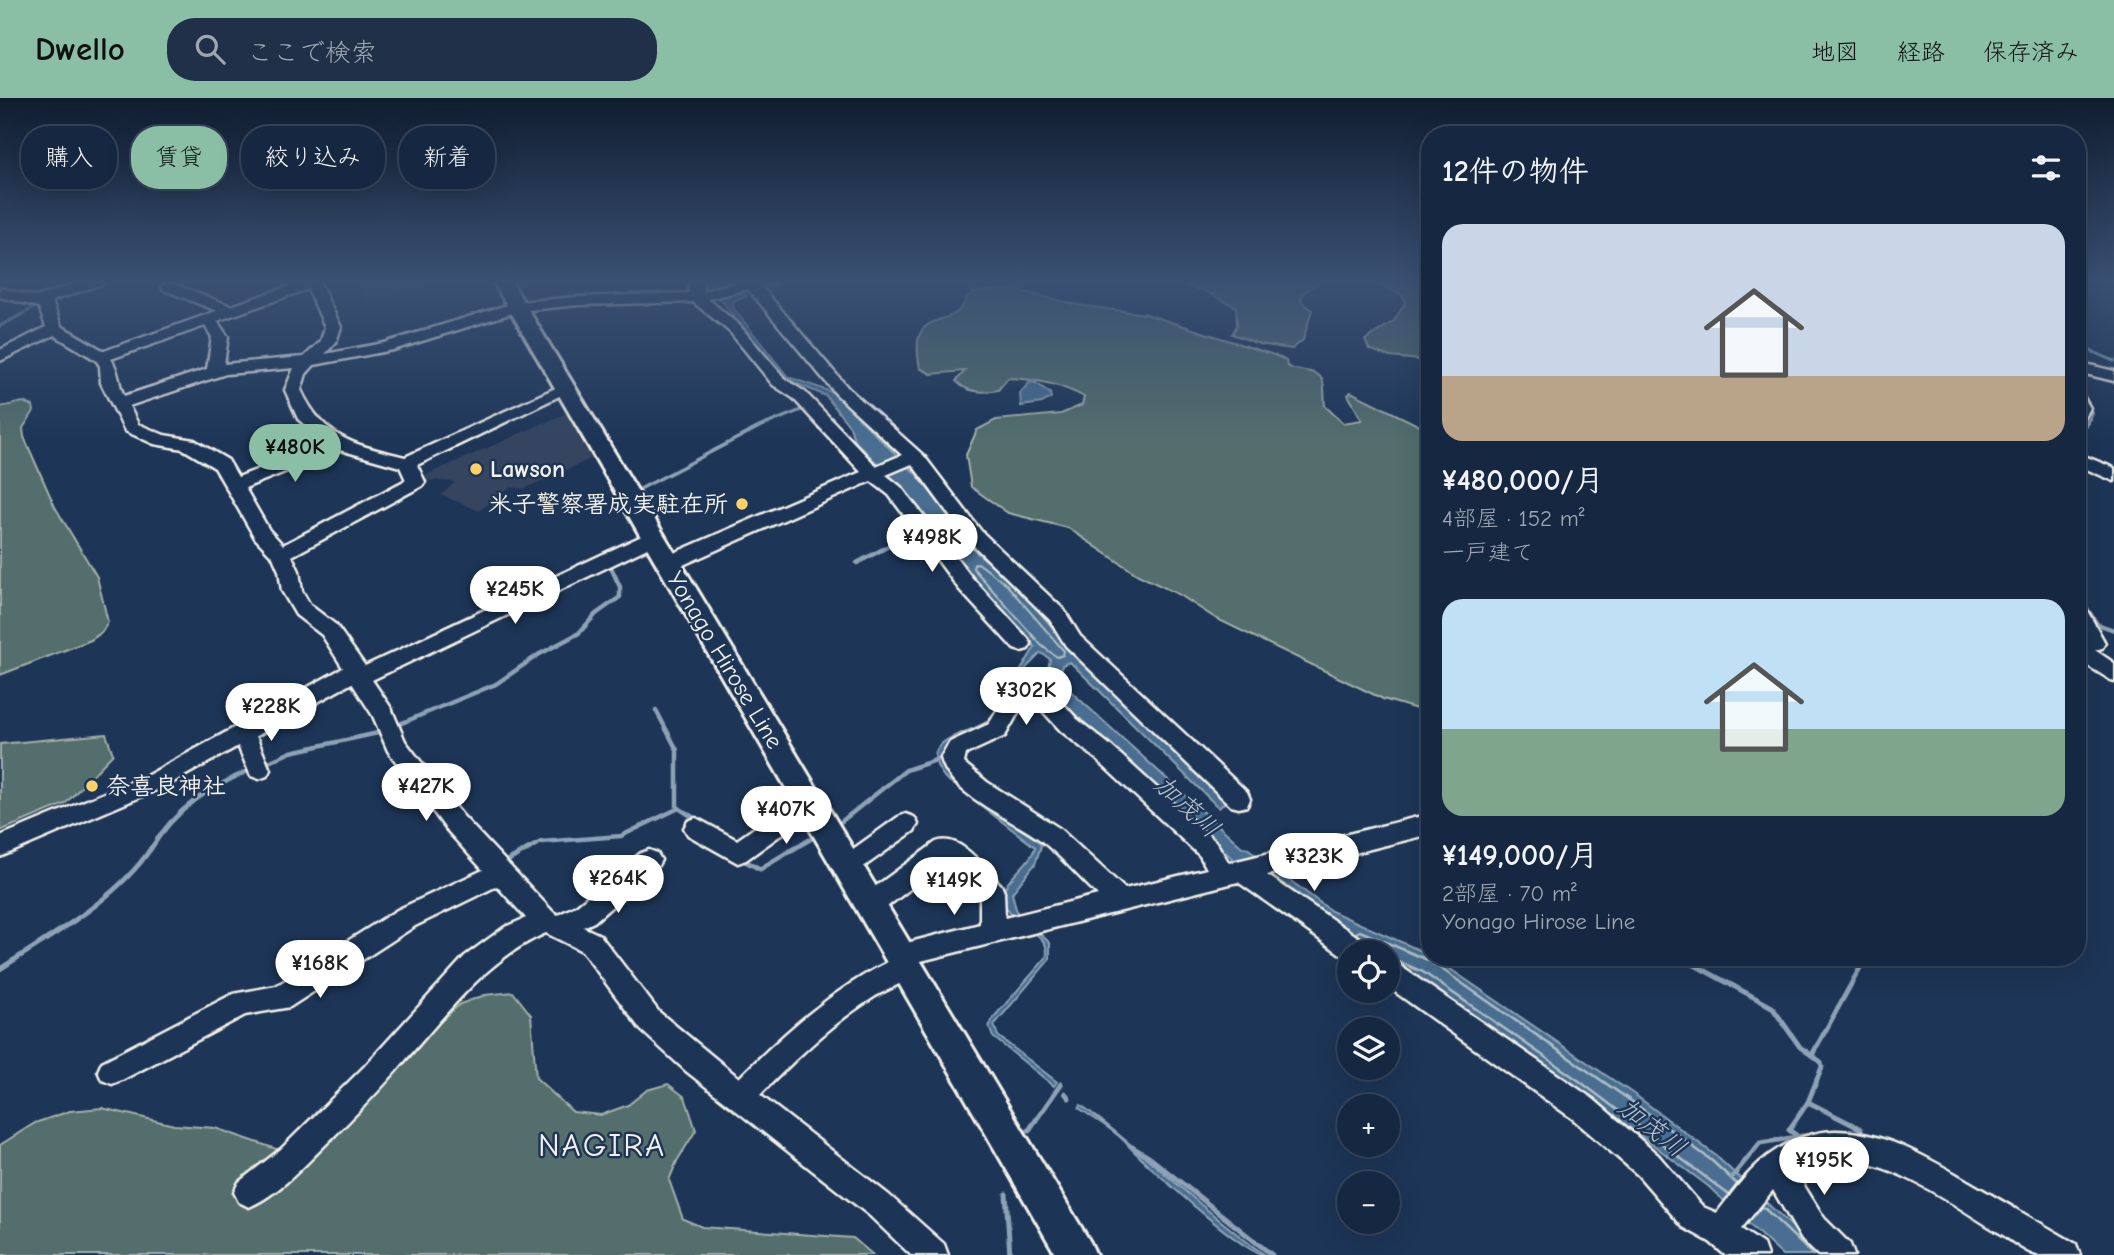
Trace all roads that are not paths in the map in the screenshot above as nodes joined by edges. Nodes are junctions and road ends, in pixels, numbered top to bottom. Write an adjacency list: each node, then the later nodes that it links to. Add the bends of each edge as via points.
1 (42, 335): 10 (street)
2 (67, 335): 11 (street)
3 (163, 335): 11 (street)
4 (219, 335): 14 (street)
5 (330, 335): 12 (street)
6 (426, 335): 12 (street)
7 (534, 335): 16 (main road, Yonago Hirose Line)
8 (740, 335): 22 (street, via 779,382 799,395)
9 (796, 335): 19 (street, via 842,391)
10 (0, 356)
11 (102, 357): 17 (street)
12 (307, 362): 14 (street); 18 (street, via 293,390 297,402 312,424)
13 (2086, 369): 15 (street)
14 (215, 372): 17 (street)
15 (2114, 376)
16 (566, 389): 21 (street); 25 (main road, Yonago Hirose Line)
17 (120, 403): 24 (street, via 138,432 205,452 222,464)
18 (338, 444): 21 (street); 24 (street)
19 (914, 456): 22 (street); 34 (street, via 976,537 1057,615 1073,640)
20 (2086, 462): 23 (street)
21 (407, 463): 26 (street, via 416,482)
22 (874, 472): 27 (street); 28 (street, via 895,491 959,575)
23 (2114, 475)
24 (235, 485): 26 (street, via 262,534)
25 (653, 538): 27 (main road, Yonago Hirose Line); 30 (street)
26 (281, 554): 30 (street, via 303,610 329,630)
27 (667, 564): 35 (main road, Yonago Hirose Line)
28 (1021, 644)
29 (2091, 646): 31 (street)
30 (358, 673): 32 (street); 42 (street, via 396,745 454,822)
31 (2114, 674)
32 (244, 733): 33 (street); 39 (street, via 158,780)
33 (259, 770)
34 (1240, 791)
35 (809, 802): 38 (street, via 738,853); 41 (main road, Yonago Hirose Line)
36 (906, 824): 41 (street)
37 (1421, 826): 43 (street)
38 (696, 828)
39 (0, 847)
40 (649, 860): 46 (street, via 585,914)
41 (847, 866): 45 (main road, Yonago Hirose Line)
42 (502, 872): 46 (street); 51 (street, via 406,918 281,999 242,1003)
43 (1233, 873): 44 (street); 44 (street, via 1069,725 1036,687 1022,687 997,730 958,748 952,757 954,767 979,789 1051,835); 48 (street)
44 (1121, 901): 47 (street)
45 (870, 905): 47 (street, via 944,849 992,892); 49 (main road, Yonago Hirose Line)
46 (552, 924): 52 (street, via 591,943 650,1021); 54 (street, via 514,935 474,964 364,1086 291,1159)
47 (993, 932): 49 (street)
48 (1340, 940)
49 (903, 960): 52 (street, via 790,1047); 56 (main road, Yonago Hirose Line)
50 (1400, 980): 55 (street, via 1583,1108 1648,1165 1693,1217)
51 (112, 1071)
52 (740, 1096): 57 (street, via 879,1205)
53 (1775, 1169): 55 (street); 59 (street, via 1814,1229); 60 (street, via 1788,1158 1824,1145 1880,1153 1916,1168)
54 (249, 1192)
55 (1721, 1231): 58 (street)
56 (1070, 1251)
57 (933, 1255)
58 (1752, 1255)
59 (1839, 1255)
60 (2065, 1255)

